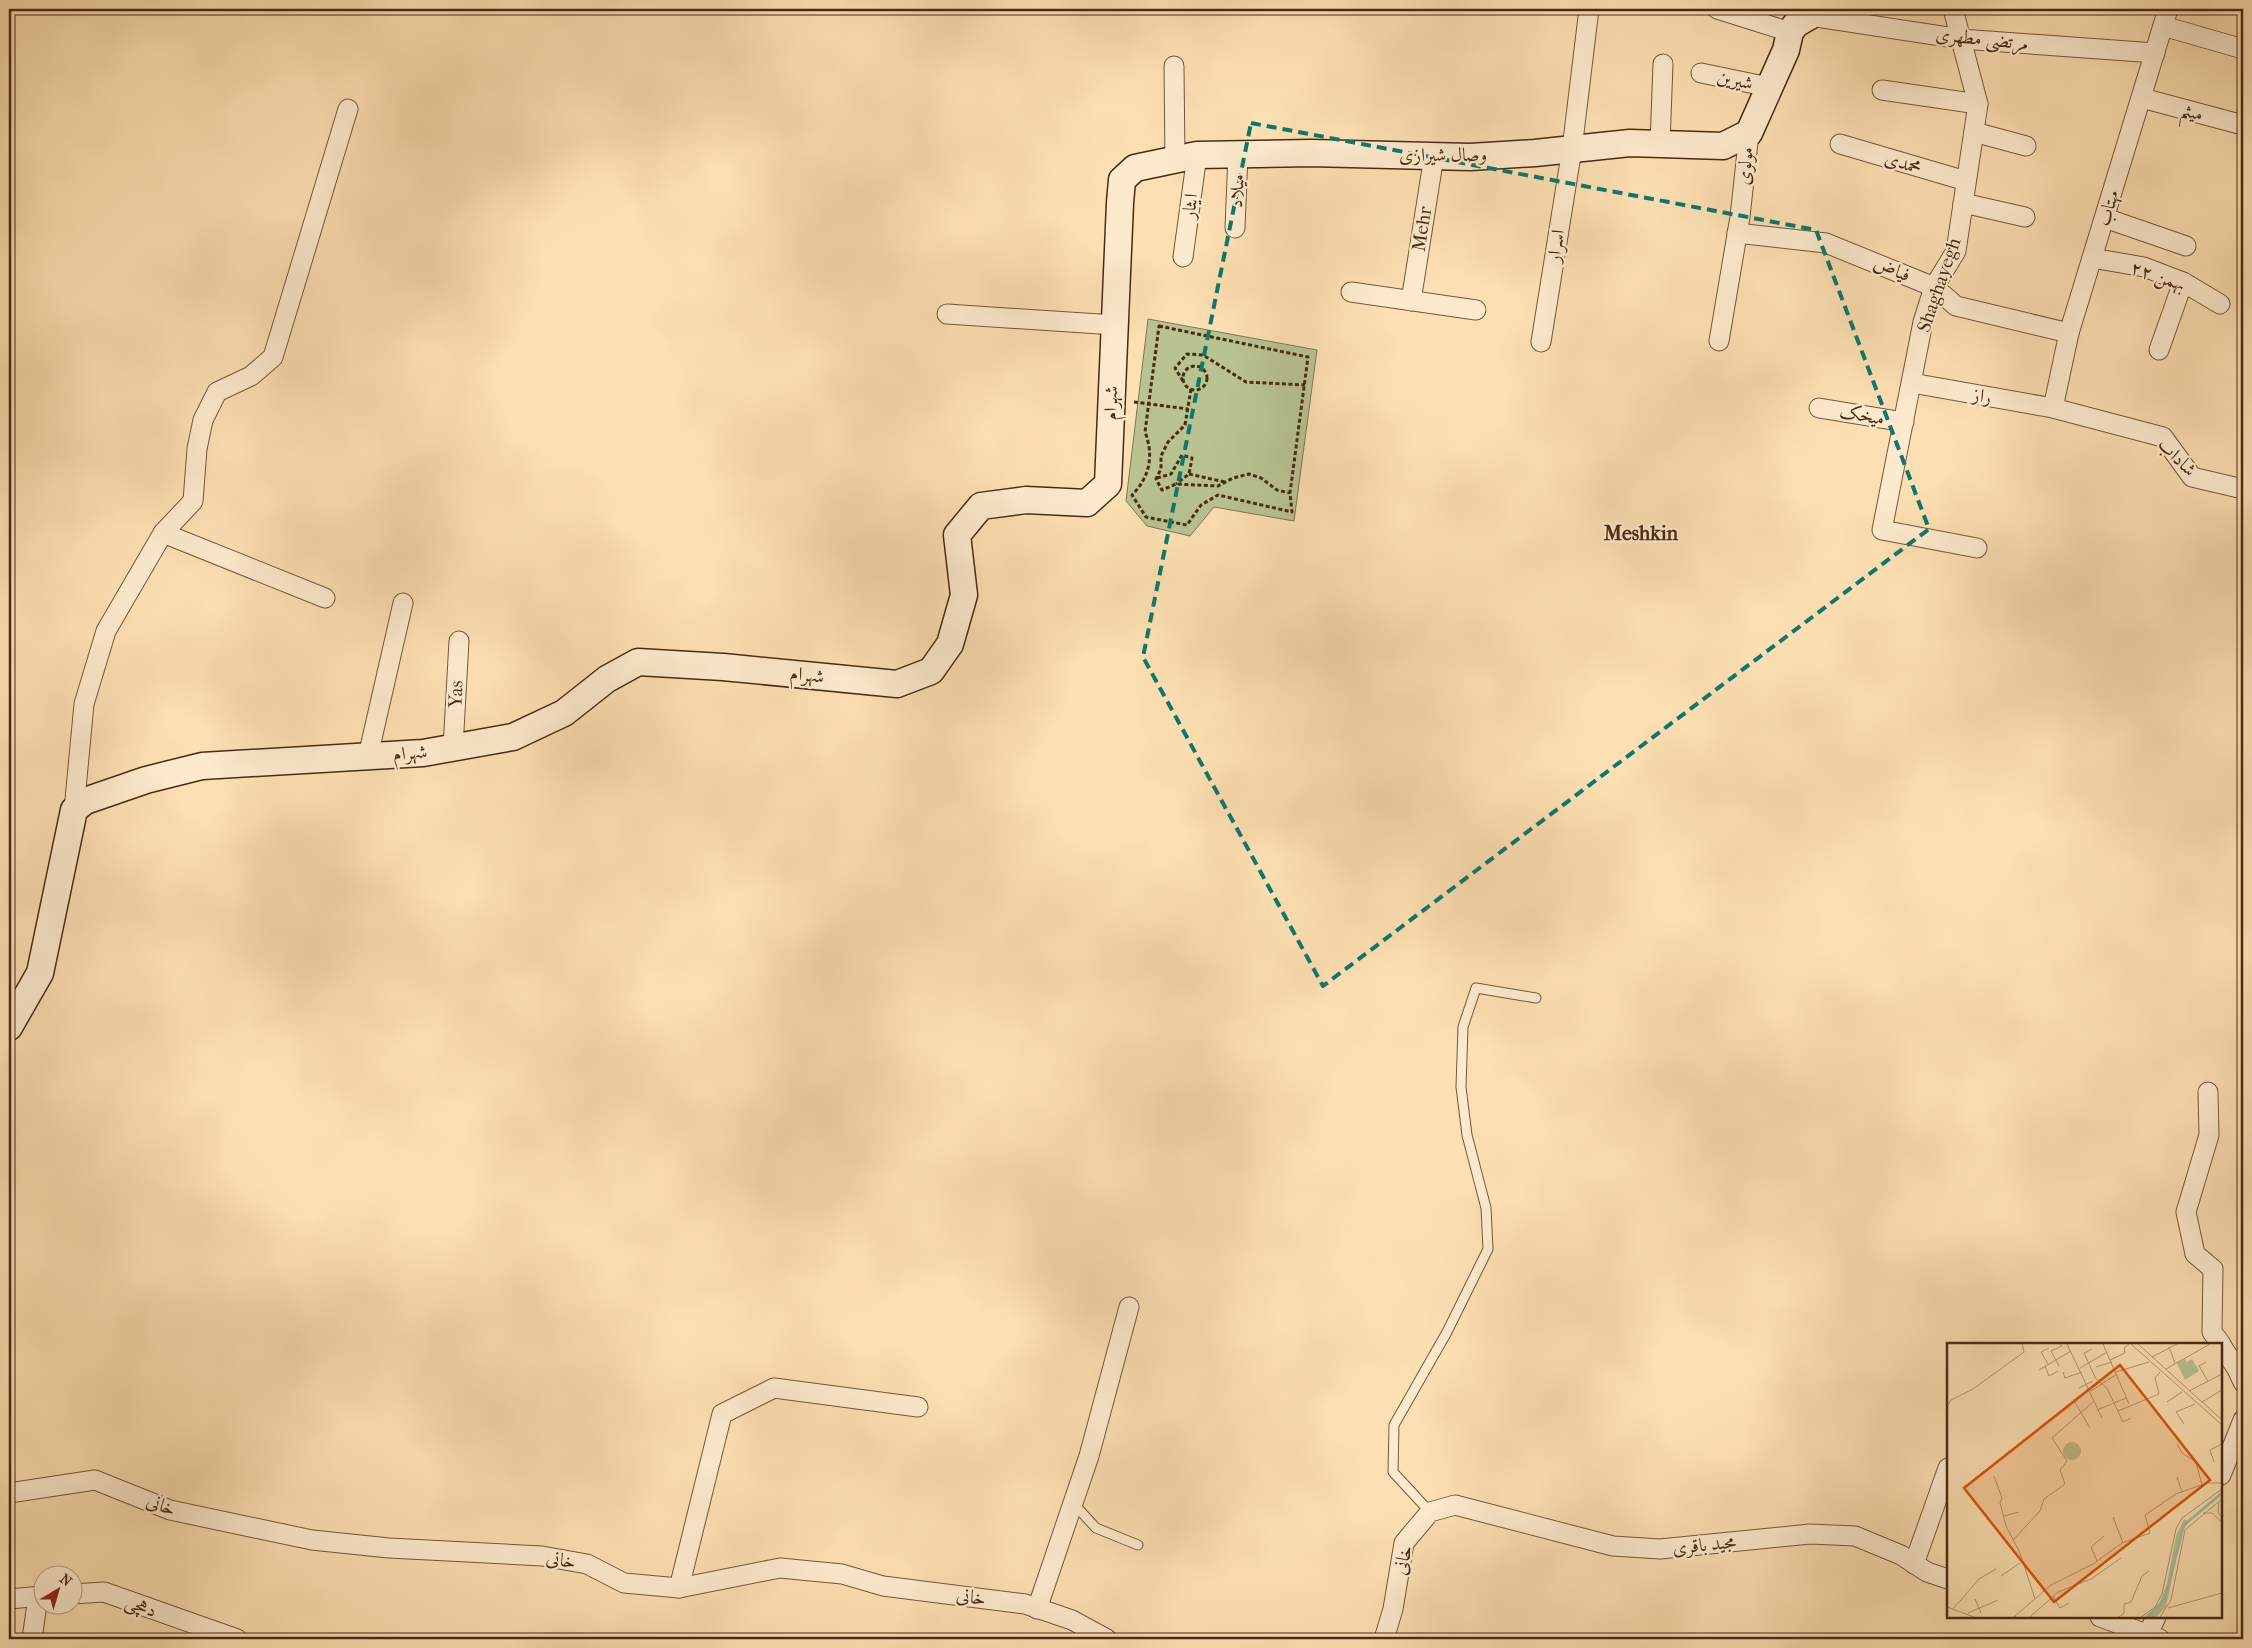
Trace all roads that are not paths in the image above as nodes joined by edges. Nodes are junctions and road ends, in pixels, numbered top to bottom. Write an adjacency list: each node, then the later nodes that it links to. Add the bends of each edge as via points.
1 (1589, 9): 24 (street, اسرار)
2 (1717, 9): 6 (street)
3 (1953, 9): 7 (street, Shaghayegh)
4 (1812, 12): 6 (street); 7 (street, مرتضی مطهری)
5 (2166, 17): 8 (street); 9 (street, مهتاب)
6 (1790, 32): 13 (street, مولوی, via 1786,50)
7 (1961, 39): 9 (street, مرتضی مطهری); 16 (street, Shaghayegh)
8 (2243, 49)
9 (2156, 53): 15 (street, مهتاب)
10 (1662, 64): 21 (street)
11 (1174, 66): 27 (street, ایثار)
12 (1701, 73): 13 (street, شیرین)
13 (1769, 87): 20 (street, مولوی)
14 (1882, 90): 16 (street)
15 (2142, 98): 18 (street, میثم); 32 (street, مهتاب)
16 (1978, 104): 19 (street, Shaghayegh)
17 (348, 108): 55 (street, via 273,356 252,376 217,392 203,420 192,501)
18 (2243, 125)
19 (1974, 132): 23 (street); 29 (street, Shaghayegh)
20 (1749, 133): 21 (street, وصال شیرازی, via 1723,146); 34 (street, مولوی)
21 (1660, 144): 24 (street, وصال شیرازی)
22 (1840, 144): 29 (street, محمدی)
23 (2026, 146)
24 (1572, 149): 26 (street, وصال شیرازی, via 1470,157); 48 (street, اسرار)
25 (1238, 154): 26 (street, وصال شیرازی); 27 (street, وصال شیرازی); 33 (street, میلاد)
26 (1434, 156): 41 (street, Mehr)
27 (1186, 157): 28 (street, وصال شیرازی); 36 (street, ایثار)
28 (1135, 168): 45 (street, شهرام, via 1122,180)
29 (1966, 182): 30 (street, Shaghayegh)
30 (1963, 203): 31 (street); 39 (street, Shaghayegh, via 1956,251)
31 (2025, 217)
32 (2105, 218): 35 (street); 37 (street, مهتاب)
33 (1235, 228)
34 (1737, 233): 39 (street, فیاض, via 1826,243); 47 (street, مولوی)
35 (2186, 246)
36 (1183, 257)
37 (2092, 258): 38 (street, ۲۲ بهمن, via 2144,267); 46 (street, مهتاب)
38 (2183, 282): 42 (street, ۲۲ بهمن); 49 (street)
39 (1934, 287): 46 (street, فیاض, via 1956,306); 50 (street, Shaghayegh, via 1923,322)
40 (1351, 292): 41 (street)
41 (1411, 301): 43 (street)
42 (2220, 304)
43 (1476, 310)
44 (947, 314): 45 (street)
45 (1115, 325): 60 (street, شهرام, via 1108,484 1087,503 1026,500 981,506 958,535 964,595 950,644 931,671 897,684 638,662 607,679 564,713 513,737)
46 (2069, 333): 52 (street, مهتاب)
47 (1719, 341)
48 (1541, 342)
49 (2159, 350)
50 (1912, 383): 52 (street, راز); 53 (street, Shaghayegh)
51 (1819, 408): 53 (street, میخک)
52 (2053, 408): 54 (street, شاداب, via 2163,437 2192,477)
53 (1904, 422): 56 (street, Shaghayegh, via 1882,530)
54 (2243, 489)
55 (163, 533): 57 (street); 62 (street, via 106,631 84,704)
56 (1977, 548)
57 (325, 598)
58 (404, 603): 61 (street)
59 (459, 641): 60 (street, Yas)
60 (453, 748): 61 (street, شهرام)
61 (368, 756): 62 (street, شهرام, via 202,766 146,780 85,801)
62 (74, 810): 64 (street, via 40,973)
63 (1536, 998): 76 (lane, via 1476,988 1463,1027 1461,1087 1467,1135 1486,1208 1488,1249 1447,1332 1394,1425 1393,1472)
64 (9, 1027)
65 (2208, 1092): 67 (street, via 2209,1135 2186,1212 2195,1254 2213,1269 2212,1332)
66 (1129, 1307): 75 (street)
67 (2220, 1343)
68 (2222, 1346): 69 (street)
69 (2243, 1382)
70 (918, 1407): 80 (street, via 774,1388 722,1414)
71 (2243, 1420): 73 (street)
72 (1947, 1471): 78 (street)
73 (2222, 1472)
74 (9, 1493): 80 (street, خانی, via 95,1480 170,1510 312,1540 389,1548 542,1556 587,1564 624,1583)
75 (1073, 1503): 77 (lane, via 1096,1528); 84 (street)
76 (1430, 1512): 78 (street, مجید باقری, via 1455,1504 1613,1546 1660,1549 1810,1534 1855,1536 1901,1555); 92 (street, خانی, via 1404,1542 1393,1609)
77 (1138, 1545)
78 (1914, 1564): 79 (street, مجید باقری)
79 (1947, 1579)
80 (679, 1588): 84 (street, خانی, via 780,1568 842,1574 883,1586 1025,1604)
81 (82, 1593): 90 (street, دهچی, via 104,1592)
82 (32, 1597): 83 (street)
83 (9, 1599)
84 (1037, 1609): 91 (street, خانی, via 1072,1620)
85 (36, 1616): 89 (street)
86 (2103, 1618): 88 (street)
87 (2156, 1618): 88 (street)
88 (2154, 1636)
89 (32, 1639)
90 (237, 1639)
91 (1107, 1639)
92 (1384, 1639)

